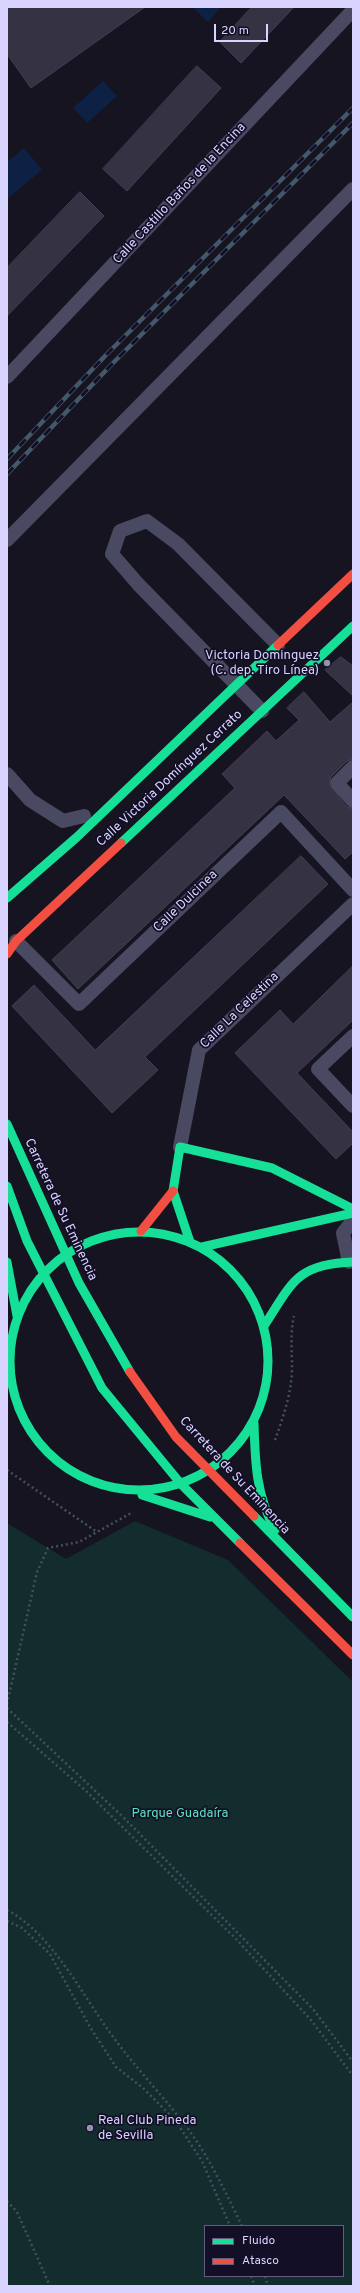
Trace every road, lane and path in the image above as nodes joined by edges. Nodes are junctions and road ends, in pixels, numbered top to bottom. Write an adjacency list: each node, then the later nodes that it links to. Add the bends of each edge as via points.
1 (353, 10): 3 (street, Calle Castillo Baños de la Encina)
2 (353, 189): 4 (street)
3 (7, 377)
4 (7, 540)
5 (353, 575): 7 (main road, Calle Victoria Domínguez Cerrato)
6 (353, 626): 9 (main road, Calle Victoria Domínguez Cerrato)
7 (278, 646): 8 (main road, Calle Victoria Domínguez Cerrato); 8 (street, via 178,544 147,521 120,531 112,554 138,584)
8 (237, 684): 9 (street); 15 (main road, Calle Victoria Domínguez Cerrato, via 76,837)
9 (262, 711): 17 (main road, Calle Victoria Domínguez Cerrato)
10 (353, 767): 12 (street, via 337,783)
11 (7, 774): 13 (street, via 30,800 64,821)
12 (353, 801)
13 (84, 816)
14 (353, 890): 17 (street, Calle Dulcinea, via 281,812 79,1004)
15 (7, 898)
16 (353, 904): 21 (street, Calle La Celestina, via 199,1050)
17 (10, 950)
18 (353, 1036): 19 (street, via 318,1068)
19 (353, 1106)
20 (7, 1124): 31 (main road, Carretera de Su Eminencia)
21 (180, 1147): 23 (main road); 24 (main road, via 272,1168)
22 (7, 1187): 25 (main road); 34 (main road, via 27,1241)
23 (173, 1191): 28 (main road); 29 (main road)
24 (353, 1209)
25 (7, 1212)
26 (353, 1213): 30 (main road)
27 (353, 1220): 33 (street, via 343,1233)
28 (141, 1230): 29 (main road, via 172,1235); 31 (main road, via 110,1234 81,1244)
29 (190, 1242): 30 (main road)
30 (202, 1247): 36 (main road, via 230,1268 247,1289)
31 (66, 1258): 34 (main road); 39 (main road, Carretera de Su Eminencia, via 121,1360 176,1437)
32 (7, 1262): 35 (main road)
33 (351, 1262): 36 (main road, via 331,1263 296,1278)
34 (45, 1278): 35 (main road, via 32,1286); 41 (main road, via 102,1388)
35 (13, 1318): 37 (main road)
36 (264, 1326): 38 (main road, via 268,1365 265,1392)
37 (8, 1371): 42 (main road, via 18,1409 36,1440 62,1466 94,1483)
38 (254, 1423): 39 (main road, via 231,1454); 46 (main road, via 256,1488 265,1513)
39 (207, 1468): 41 (main road); 46 (main road, Carretera de Su Eminencia)
40 (7, 1470): 44 (path)
41 (181, 1484): 42 (main road); 43 (main road)
42 (130, 1491): 43 (main road)
43 (215, 1519): 48 (main road)
44 (98, 1532)
45 (79, 1542): 49 (path, via 48,1548 42,1560)
46 (292, 1556): 47 (main road, Carretera de Su Eminencia)
47 (353, 1617)
48 (353, 1655)
49 (7, 1704)
50 (7, 1708): 54 (path, via 123,1817 313,2009)
51 (7, 1722): 55 (path, via 86,1791 237,1940 311,2020)
52 (7, 1910): 58 (path, via 22,1918 46,1942 112,2036 186,2127 217,2174)
53 (7, 1921): 57 (path, via 22,1928 50,1954 90,2027 116,2067 143,2088 175,2120 202,2161)
54 (353, 2062)
55 (353, 2076)
56 (7, 2201): 59 (path, via 16,2212)
57 (230, 2225)
58 (242, 2225)
59 (50, 2286)

